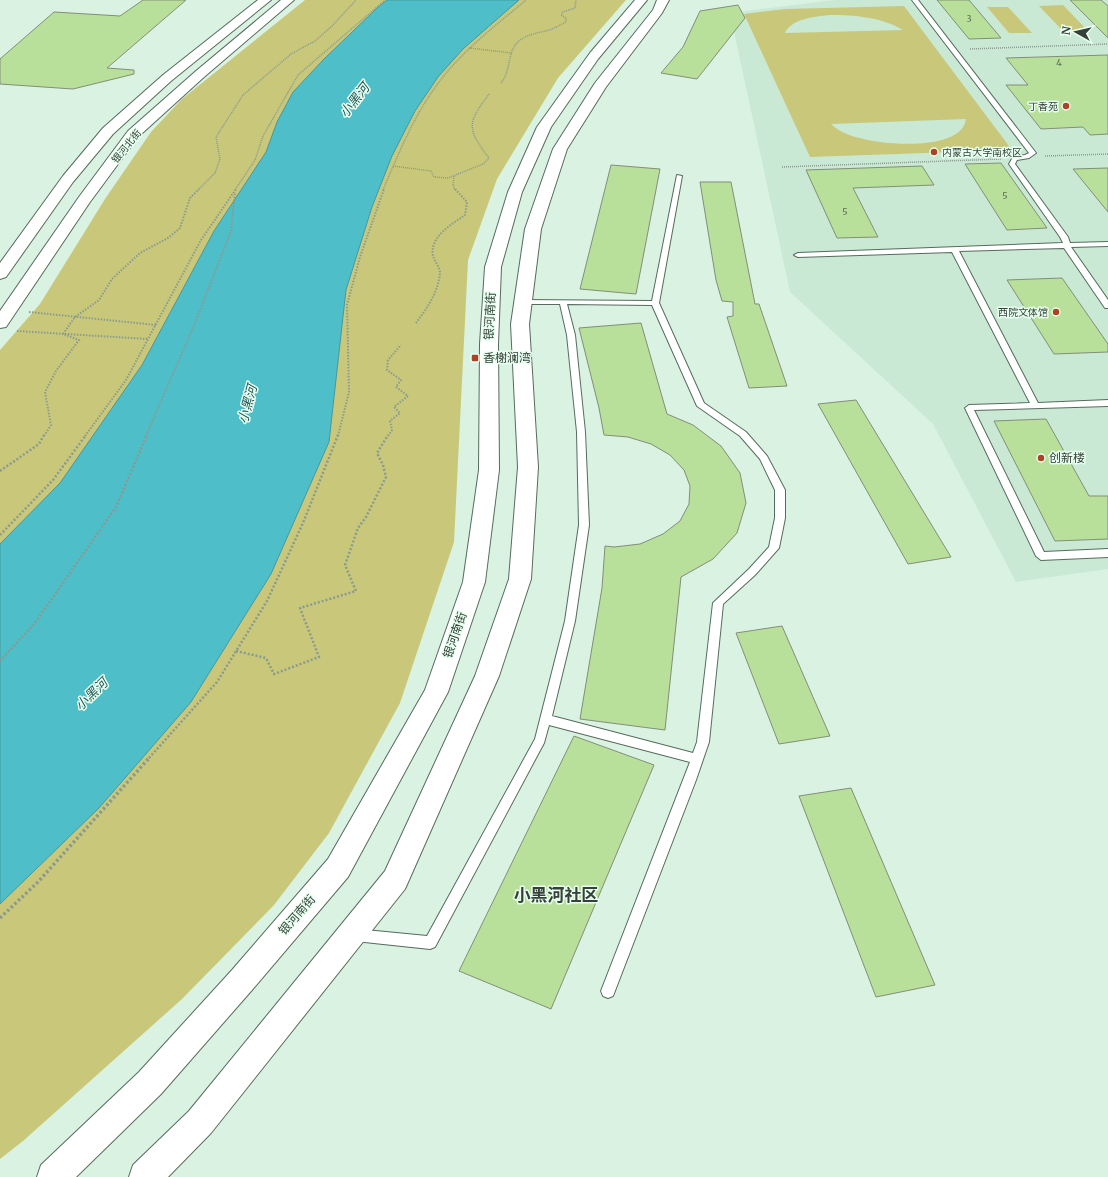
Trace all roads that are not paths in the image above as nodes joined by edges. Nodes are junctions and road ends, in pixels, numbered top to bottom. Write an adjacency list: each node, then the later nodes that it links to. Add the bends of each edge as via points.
1 (265, 0): 11 (main road, 银河北街, via 167,78 108,131 68,179)
2 (288, 0): 16 (main road, 银河北街, via 133,134 84,200)
3 (641, 0): 24 (main road, 银河南街, via 594,56 544,127 515,192 493,268 489,344 489,470 474,582 436,692 338,868 150,1083)
4 (663, 0): 12 (main road, via 658,11 600,86 560,149 532,229)
5 (915, 0): 8 (lane, via 1033,153 1027,157 1015,158 1012,164 1064,237)
6 (679, 176): 14 (lane)
7 (1108, 244): 8 (lane)
8 (1067, 245): 9 (lane); 15 (lane)
9 (954, 249): 10 (lane); 18 (lane)
10 (798, 255)
11 (0, 274)
12 (523, 302): 13 (lane); 22 (main road, via 520,324 528,467 520,579 487,676 395,880)
13 (563, 302): 14 (lane); 20 (lane, via 571,335 581,432 584,524 570,621)
14 (655, 303): 21 (lane, via 700,404 743,434 764,458 780,490 780,518 774,548 752,572 718,602 703,742)
15 (1108, 306)
16 (0, 323)
17 (1108, 403): 18 (lane)
18 (1035, 405): 19 (lane, via 969,408 1041,556)
19 (1108, 553)
20 (545, 719): 21 (lane); 22 (lane, via 540,740 430,943)
21 (697, 759): 23 (lane)
22 (351, 935): 25 (main road, via 200,1122)
23 (608, 991)
24 (53, 1177)
25 (145, 1177)

